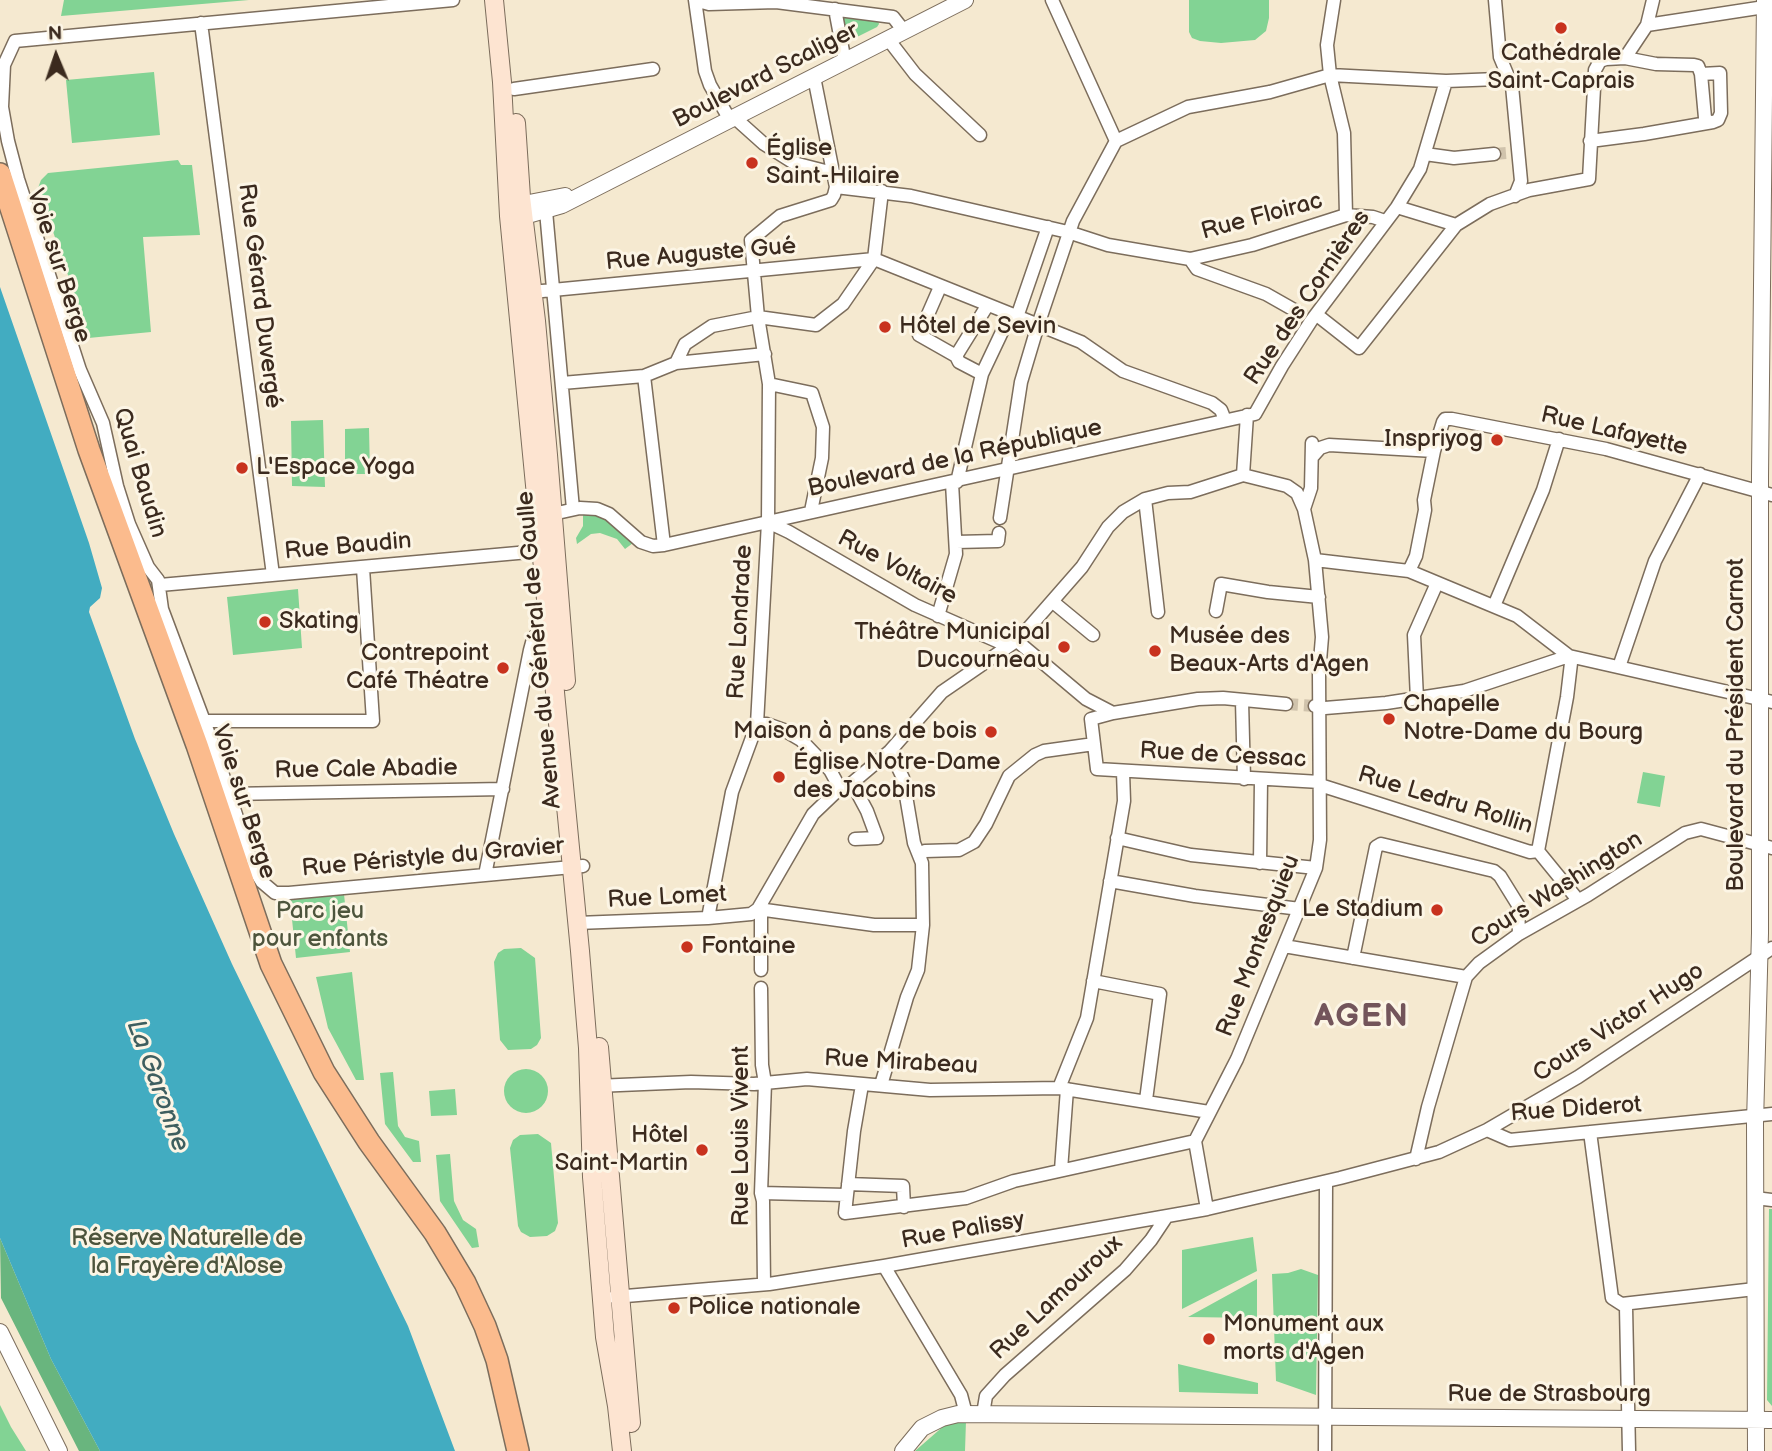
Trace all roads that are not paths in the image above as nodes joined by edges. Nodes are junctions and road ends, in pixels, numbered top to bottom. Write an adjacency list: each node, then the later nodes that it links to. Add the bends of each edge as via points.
1 (453, 0): 12 (street)
2 (494, 0): 32 (main road, Avenue du Général de Gaulle)
3 (506, 0): 24 (main road, Avenue du Général de Gaulle)
4 (695, 0): 11 (street); 25 (street, via 705,71)
5 (965, 0): 14 (street, Boulevard Scaliger)
6 (1052, 0): 28 (street)
7 (1334, 0): 20 (street, via 1327,44)
8 (1495, 0): 21 (street, via 1500,57)
9 (1653, 0): 13 (street)
10 (1767, 4): 13 (street); 50 (street, Boulevard du Président Carnot)
11 (835, 9): 14 (street, via 893,17); 17 (street)
12 (201, 23): 91 (street, Rue Gérard Duvergé); 93 (street, Quai Baudin, via 15,41 4,65 2,107 8,141 69,336 103,423 129,523)
13 (1647, 25): 16 (street)
14 (904, 31): 15 (street, Boulevard Scaliger)
15 (888, 39): 17 (street, Boulevard Scaliger); 27 (street, via 915,74)
16 (1625, 58): 19 (street, via 1694,65); 29 (street, via 1600,61 1595,70)
17 (845, 62): 22 (street, Boulevard Scaliger)
18 (653, 69): 24 (street)
19 (1701, 74): 26 (street, via 1705,118); 26 (street, via 1720,73 1721,114)
20 (1330, 75): 23 (street); 28 (street, via 1188,107); 42 (street, via 1344,132)
21 (1507, 76): 23 (street); 30 (street, via 1512,86)
22 (814, 77): 25 (street, Boulevard Scaliger); 33 (street)
23 (1446, 81): 31 (street, Rue des Cornières)
24 (514, 89): 32 (main road, Avenue du Général de Gaulle)
25 (733, 119): 33 (street, via 794,163); 37 (street, Boulevard Scaliger)
26 (1711, 122): 29 (street)
27 (980, 135)
28 (1116, 141): 46 (street)
29 (1590, 141): 38 (street, via 1589,179)
30 (1506, 153): 31 (street, via 1454,158); 38 (street, via 1521,181)
31 (1425, 154): 40 (street, Rue des Cornières)
32 (513, 171): 39 (street, via 531,189); 41 (main road, Avenue du Général de Gaulle)
33 (833, 173): 35 (street)
34 (0, 174): 184 (main road, Voie sur Berge, via 89,450 271,964 324,1072 465,1283 497,1360)
35 (836, 187): 36 (street); 49 (street, Rue Londrade, via 831,200 780,216 751,240)
36 (882, 191): 45 (street); 47 (street)
37 (588, 192): 39 (street, Boulevard Scaliger); 41 (street, Boulevard Scaliger)
38 (1515, 196): 44 (street)
39 (561, 197): 41 (street, Boulevard Scaliger)
40 (1397, 207): 43 (street, Rue des Cornières); 44 (street)
41 (526, 213): 52 (street, Avenue du Général de Gaulle); 53 (main road, Avenue du Général de Gaulle); 69 (main road, Avenue du Général de Gaulle)
42 (1346, 215): 43 (street, Rue Floirac); 48 (street, Rue Floirac)
43 (1385, 221): 56 (street, Rue des Cornières)
44 (1456, 225): 56 (street, via 1359,348)
45 (1048, 228): 46 (street); 55 (street)
46 (1068, 232): 48 (street, via 1108,246); 58 (street)
47 (874, 259): 49 (street, Rue Auguste Gué); 51 (street); 57 (street, via 843,304 816,325)
48 (1190, 259): 56 (street, via 1197,269 1266,294)
49 (752, 272): 52 (street, Rue Auguste Gué); 57 (street, Rue Londrade)
50 (1767, 279): 66 (street, Boulevard du Président Carnot)
51 (940, 286): 54 (street); 60 (street, via 919,335)
52 (553, 290): 53 (street, Rue Auguste Gué); 64 (street, Avenue du Général de Gaulle)
53 (532, 292): 81 (main road, Avenue du Général de Gaulle)
54 (987, 306): 55 (street); 60 (street)
55 (1013, 316): 58 (street); 62 (street)
56 (1307, 316): 67 (street, Rue des Cornières)
57 (758, 317): 59 (street, Rue Londrade); 61 (street, via 712,326 685,344)
58 (1038, 325): 68 (street, via 1081,342 1123,371 1212,403); 72 (street, via 1021,382)
59 (765, 354): 61 (street); 65 (street, Rue Londrade)
60 (956, 356): 62 (street)
61 (676, 363): 63 (street)
62 (982, 374): 75 (street)
63 (644, 376): 64 (street); 86 (street)
64 (562, 383): 78 (street, Avenue du Général de Gaulle)
65 (769, 384): 80 (street, via 812,393 824,427); 83 (street, Rue Londrade)
66 (1766, 396): 76 (street, Boulevard du Président Carnot)
67 (1251, 415): 68 (street, Boulevard de la République); 74 (street)
68 (1226, 420): 72 (street, Boulevard de la République)
69 (529, 433): 81 (street, via 537,449 543,516); 87 (main road, Avenue du Général de Gaulle)
70 (1559, 439): 71 (street, Rue Lafayette, via 1445,419); 73 (street, Rue Lafayette); 97 (street, via 1540,500)
71 (1434, 451): 79 (street, via 1329,445 1312,449 1311,488); 90 (street, via 1416,556)
72 (1006, 470): 75 (street, Boulevard de la République); 82 (street)
73 (1700, 474): 76 (street, Rue Lafayette); 105 (street, via 1655,561)
74 (1243, 475): 77 (street, via 1190,492); 79 (street, via 1287,486 1297,493)
75 (954, 482): 80 (street, Boulevard de la République); 85 (street)
76 (1766, 494): 94 (street, Boulevard du Président Carnot)
77 (1145, 499): 96 (street, via 1108,527); 100 (street)
78 (573, 509): 81 (street); 86 (street, via 604,512 640,542)
79 (1304, 509): 88 (street, Rue Montesquieu)
80 (811, 511): 83 (street, Boulevard de la République)
81 (553, 514): 87 (main road, Avenue du Général de Gaulle)
82 (1000, 519)
83 (768, 522): 86 (street, Boulevard de la République); 101 (street, Rue Voltaire); 115 (street, Rue Londrade)
84 (999, 533): 85 (street, via 998,541)
85 (956, 542): 101 (street)
86 (664, 545)
87 (548, 553): 89 (street, Rue Baudin); 99 (main road, Avenue du Général de Gaulle); 133 (main road, Avenue du Général de Gaulle, via 561,598)
88 (1315, 561): 90 (street); 95 (street, Rue Montesquieu)
89 (363, 568): 91 (street, Rue Baudin); 114 (street, via 373,721)
90 (1409, 571): 92 (street)
91 (274, 575): 93 (street, Rue Baudin)
92 (1437, 583): 97 (street); 107 (street, via 1415,635)
93 (160, 585): 114 (street, Quai Baudin, via 162,609)
94 (1766, 590): 108 (street, Boulevard du Président Carnot)
95 (1319, 597): 98 (street, via 1221,584); 111 (street, Rue Montesquieu, via 1322,637)
96 (1053, 602): 102 (street); 103 (street)
97 (1494, 606): 104 (street, via 1517,616)
98 (1216, 611)
99 (547, 612): 123 (street, via 530,650); 133 (main road, Avenue du Général de Gaulle)
100 (1158, 612)
101 (938, 617): 103 (street, Rue Voltaire)
102 (1093, 635)
103 (1012, 643): 106 (street, Rue Voltaire); 117 (street, via 942,692)
104 (1569, 656): 105 (street); 107 (street, via 1484,686); 130 (street, via 1567,697)
105 (1619, 667): 108 (street)
106 (1086, 699): 112 (street, Rue Voltaire); 113 (street)
107 (1417, 699): 111 (street)
108 (1765, 700): 126 (street, Boulevard du Président Carnot)
109 (1242, 701): 110 (street); 112 (street, via 1198,699); 119 (street)
110 (1286, 704)
111 (1317, 706): 122 (street, Rue Montesquieu)
112 (1113, 713): 113 (street)
113 (1091, 719): 116 (street)
114 (205, 721): 125 (street, Quai Baudin)
115 (757, 724): 124 (street, via 784,730 801,740 830,770); 141 (street, Rue Londrade, via 732,792)
116 (1094, 744): 118 (street, via 1097,769); 131 (street, via 1044,751 1016,768 974,842 959,850)
117 (890, 751): 121 (street); 131 (street, via 904,778)
118 (1123, 772): 119 (street, Rue de Cessac); 127 (street, via 1124,801)
119 (1244, 779): 120 (street, Rue de Cessac)
120 (1261, 780): 122 (street, Rue de Cessac); 132 (street)
121 (852, 783): 124 (street); 128 (street, via 877,838)
122 (1320, 784): 130 (street, Rue Ledru Rollin, via 1530,852); 134 (street, Rue Montesquieu)
123 (503, 789): 125 (street, Rue Cale Abadie); 135 (street)
124 (836, 792): 139 (street, via 813,814)
125 (230, 794): 137 (street, Quai Baudin, via 254,869 267,889)
126 (1766, 794): 129 (street, Boulevard du Président Carnot)
127 (1117, 838): 132 (street, via 1191,855); 136 (street)
128 (855, 839)
129 (1765, 847): 138 (street, Cours Washington, via 1701,829 1685,833); 146 (street, Boulevard du Président Carnot)
130 (1538, 850): 138 (street, Rue Ledru Rollin)
131 (919, 855): 143 (street)
132 (1259, 863): 134 (street)
133 (577, 866): 135 (street, Rue Péristyle du Gravier); 142 (main road, Avenue du Général de Gaulle)
134 (1316, 868): 140 (street, Rue Montesquieu)
135 (485, 875): 137 (street, Rue Péristyle du Gravier)
136 (1110, 881): 140 (street); 150 (street)
137 (286, 893)
138 (1578, 900): 144 (street, Cours Washington)
139 (758, 909): 141 (street, Rue Lomet, via 751,914); 143 (street, via 874,925); 148 (street)
140 (1300, 909): 145 (street, Rue Montesquieu)
141 (708, 918): 142 (street, Rue Lomet)
142 (583, 923): 155 (main road, Avenue du Général de Gaulle)
143 (923, 925): 154 (street, via 918,970)
144 (1519, 934): 147 (street, via 1518,905 1494,871 1381,844 1376,847); 149 (street, Cours Washington)
145 (1284, 947): 147 (street); 158 (street, Rue Montesquieu, via 1237,1059)
146 (1768, 954): 159 (street, Boulevard du Président Carnot); 160 (street, Cours Victor Hugo)
147 (1353, 958): 149 (street)
148 (761, 970)
149 (1466, 977): 163 (street, Cours Washington)
150 (1093, 981): 156 (street, via 1087,1018); 157 (street, via 1160,994)
151 (761, 988): 152 (street, Rue Louis Vivent)
152 (765, 1083): 153 (street, Rue Mirabeau, via 807,1079); 155 (street, Rue Mirabeau); 167 (street, Rue Louis Vivent)
153 (862, 1085): 154 (street, Rue Mirabeau); 166 (street)
154 (881, 1085): 156 (street, Rue Mirabeau, via 930,1090)
155 (595, 1086): 176 (main road, Avenue du Général de Gaulle)
156 (1063, 1089): 157 (street, Rue Mirabeau); 164 (street)
157 (1146, 1100): 158 (street, Rue Mirabeau)
158 (1209, 1112): 162 (street, Rue Montesquieu)
159 (1764, 1114): 161 (street, Rue Diderot); 168 (street, Boulevard du Président Carnot)
160 (1487, 1130): 161 (street, Rue Diderot, via 1510,1139); 163 (street, Rue Diderot)
161 (1590, 1132): 177 (street, via 1612,1298)
162 (1195, 1141): 164 (street); 171 (street)
163 (1416, 1159): 165 (street, Rue Diderot)
164 (1061, 1170): 170 (street, via 966,1198)
165 (1326, 1181): 171 (street, Rue Palissy); 180 (street)
166 (847, 1189): 167 (street); 170 (street, via 903,1186); 170 (street, via 845,1213)
167 (761, 1193): 174 (street, Rue Louis Vivent)
168 (1755, 1198): 169 (street); 175 (street, Boulevard du Président Carnot)
169 (1772, 1200)
170 (904, 1208)
171 (1207, 1209): 172 (street, Rue Palissy)
172 (1167, 1216): 173 (street, Rue Palissy); 179 (street, Rue Lamouroux, via 1125,1270 998,1382)
173 (884, 1266): 174 (street, Rue Palissy); 179 (street)
174 (764, 1284): 176 (street, Rue Palissy)
175 (1755, 1289): 177 (street); 182 (street, Boulevard du Président Carnot)
176 (611, 1298): 185 (main road, via 605,1337); 186 (main road)
177 (1622, 1304): 181 (street, via 1626,1309)
178 (0, 1332): 183 (street)
179 (973, 1414): 180 (street, Rue de Strasbourg); 187 (street, via 954,1414 922,1427)
180 (1326, 1416): 181 (street, Rue de Strasbourg); 188 (street)
181 (1629, 1418): 182 (street, Rue de Strasbourg); 189 (street)
182 (1764, 1420): 190 (street, Boulevard du Président Carnot)
183 (59, 1451)
184 (518, 1451)
185 (622, 1451)
186 (634, 1451)
187 (903, 1451)
188 (1325, 1451)
189 (1629, 1451)
190 (1755, 1451)

